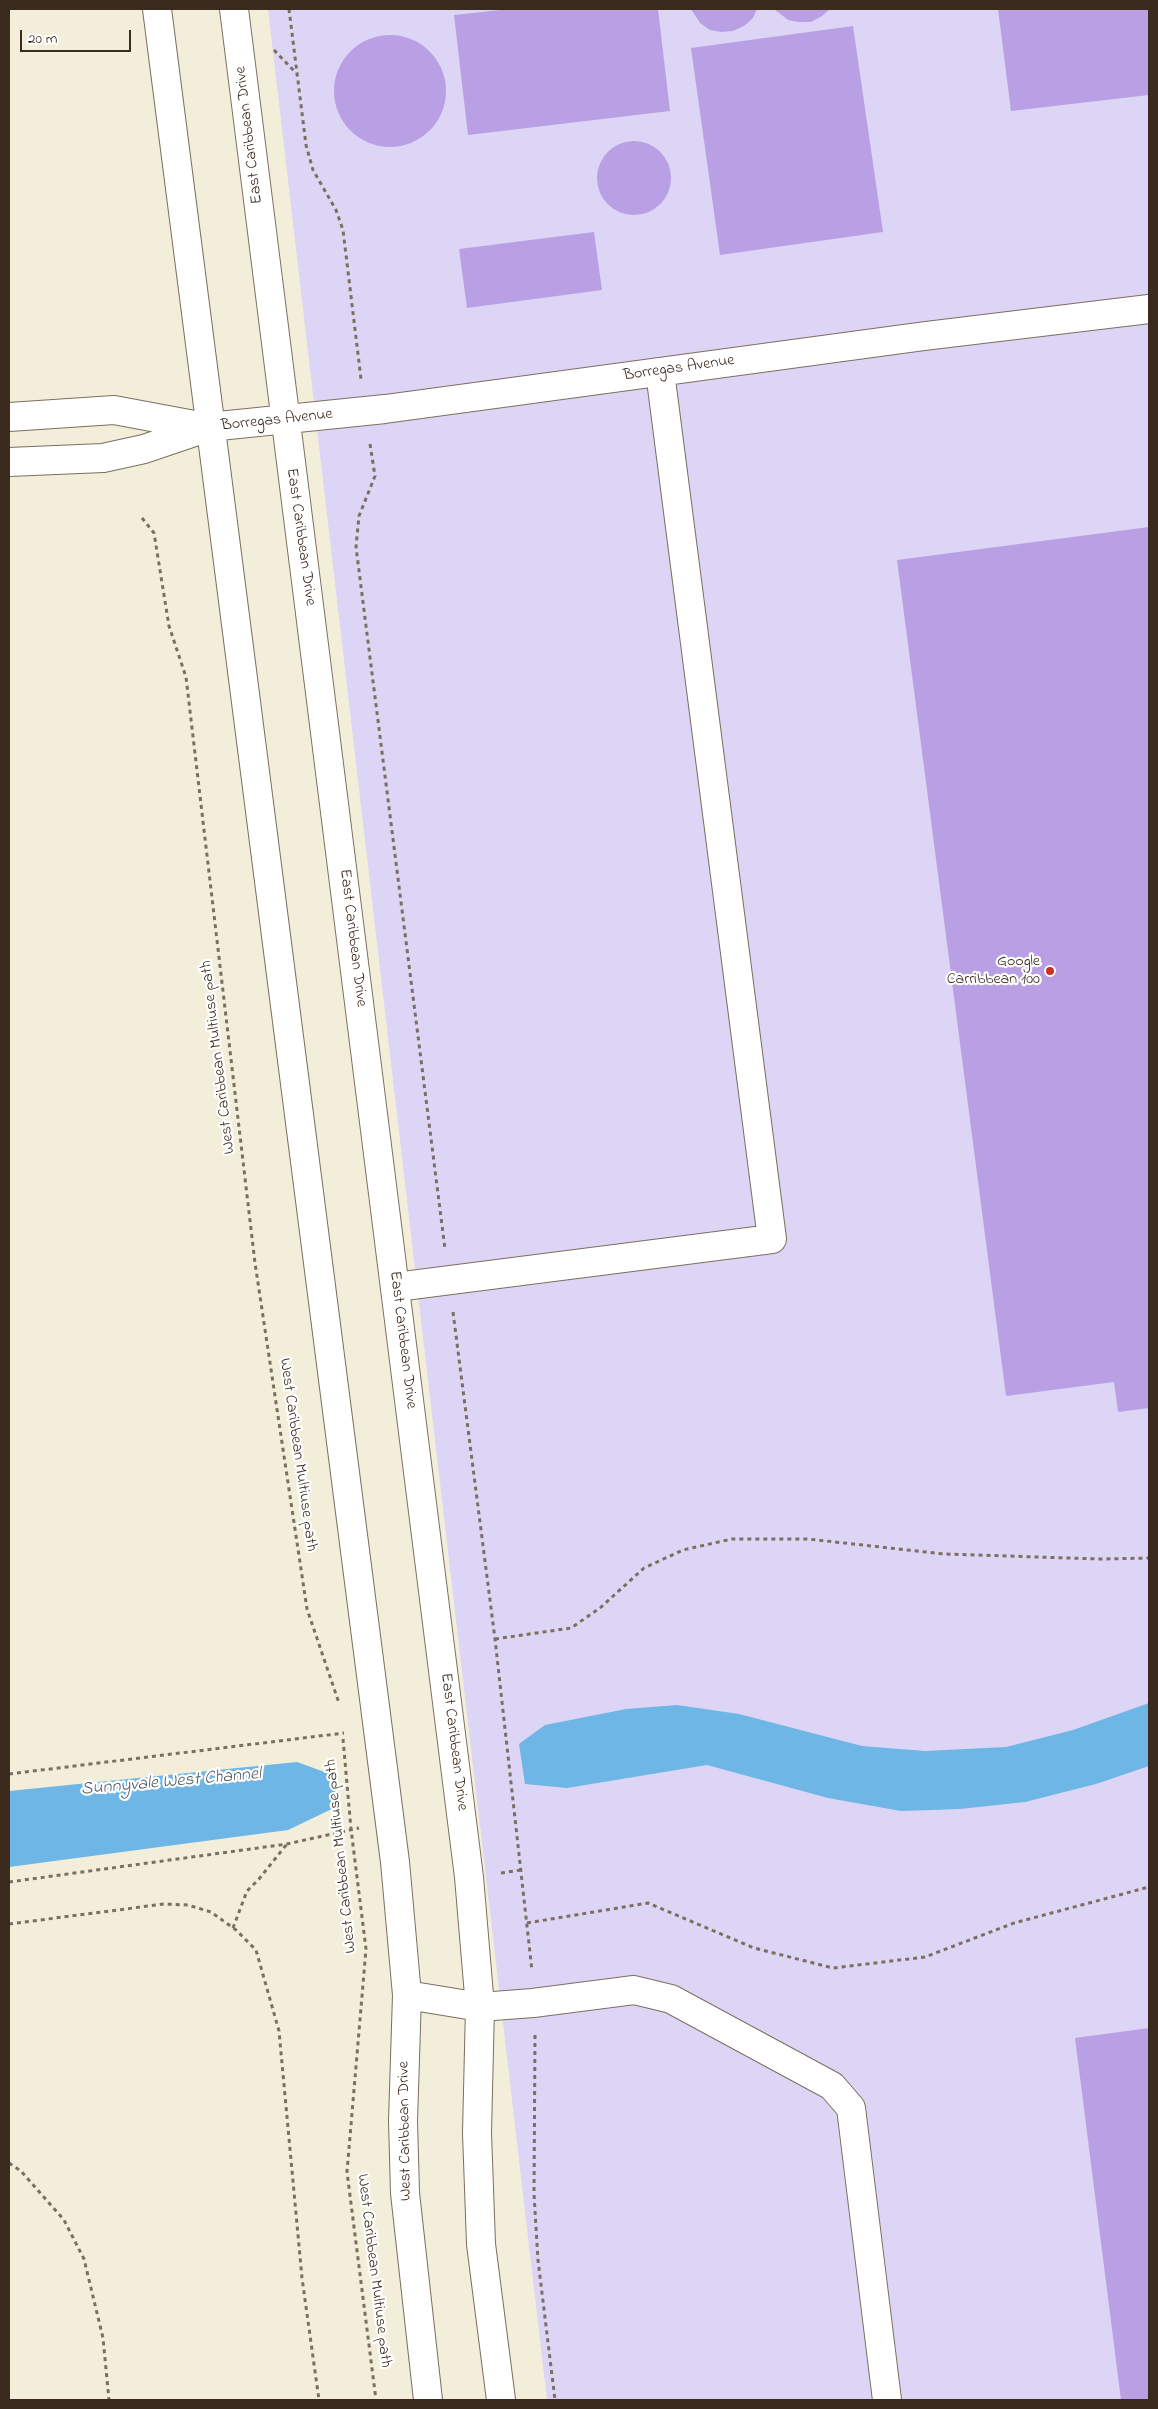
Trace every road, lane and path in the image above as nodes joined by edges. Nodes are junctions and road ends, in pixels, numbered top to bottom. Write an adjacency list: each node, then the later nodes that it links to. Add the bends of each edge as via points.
1 (157, 9): 9 (main road)
2 (234, 9): 8 (main road, East Caribbean Drive)
3 (289, 9): 5 (path, via 306,145 313,170 336,210 342,230)
4 (1149, 309): 6 (main road, Borregas Avenue)
5 (357, 352)
6 (660, 372): 8 (main road, Borregas Avenue); 13 (main road, via 772,1238)
7 (9, 416): 9 (main road, Borregas Avenue, via 114,410)
8 (285, 420): 9 (main road, Borregas Avenue); 14 (main road, East Caribbean Drive)
9 (209, 427): 11 (main road, Borregas Avenue, via 111,457); 18 (main road)
10 (372, 459): 13 (path, via 375,476 359,516 356,547)
11 (9, 462)
12 (142, 518): 17 (path, West Caribbean Multiuse path, via 154,533 169,626 186,677 255,1263 302,1579 307,1609)
13 (449, 1280): 14 (main road); 16 (path)
14 (396, 1287): 32 (main road, East Caribbean Drive, via 468,1868)
15 (1149, 1558): 16 (path, via 944,1554 808,1539 732,1539 683,1550 644,1568 600,1608 571,1628)
16 (495, 1639): 27 (path)
17 (340, 1710)
18 (376, 1718): 20 (path); 22 (main road, West Caribbean Drive)
19 (342, 1726): 20 (path, West Caribbean Multiuse path)
20 (342, 1733): 21 (path); 23 (path, West Caribbean Multiuse path)
21 (9, 1774)
22 (389, 1823): 23 (path); 31 (main road, West Caribbean Drive)
23 (351, 1829): 24 (path); 37 (path, West Caribbean Multiuse path, via 366,1949 347,2172)
24 (287, 1844): 25 (path); 29 (path, via 260,1880 247,1891)
25 (9, 1882)
26 (1149, 1887): 27 (path, via 1014,1923 925,1957 833,1968 754,1948 648,1903)
27 (527, 1923): 30 (path)
28 (9, 1924): 29 (path, via 164,1904 188,1905 211,1912)
29 (233, 1928): 36 (path, via 256,1950 280,2031 302,2278)
30 (532, 1968)
31 (407, 1995): 32 (main road); 38 (main road, West Caribbean Drive, via 403,2121 405,2193)
32 (480, 2007): 39 (main road, via 477,2133 481,2244); 41 (main road, via 534,2004 634,1990 671,1999 832,2086 851,2108)
33 (535, 2039): 40 (path, via 534,2194 538,2260)
34 (9, 2163): 35 (path, via 64,2220 84,2259 103,2338)
35 (109, 2400)
36 (319, 2400)
37 (376, 2400)
38 (428, 2400)
39 (501, 2400)
40 (555, 2400)
41 (887, 2400)

